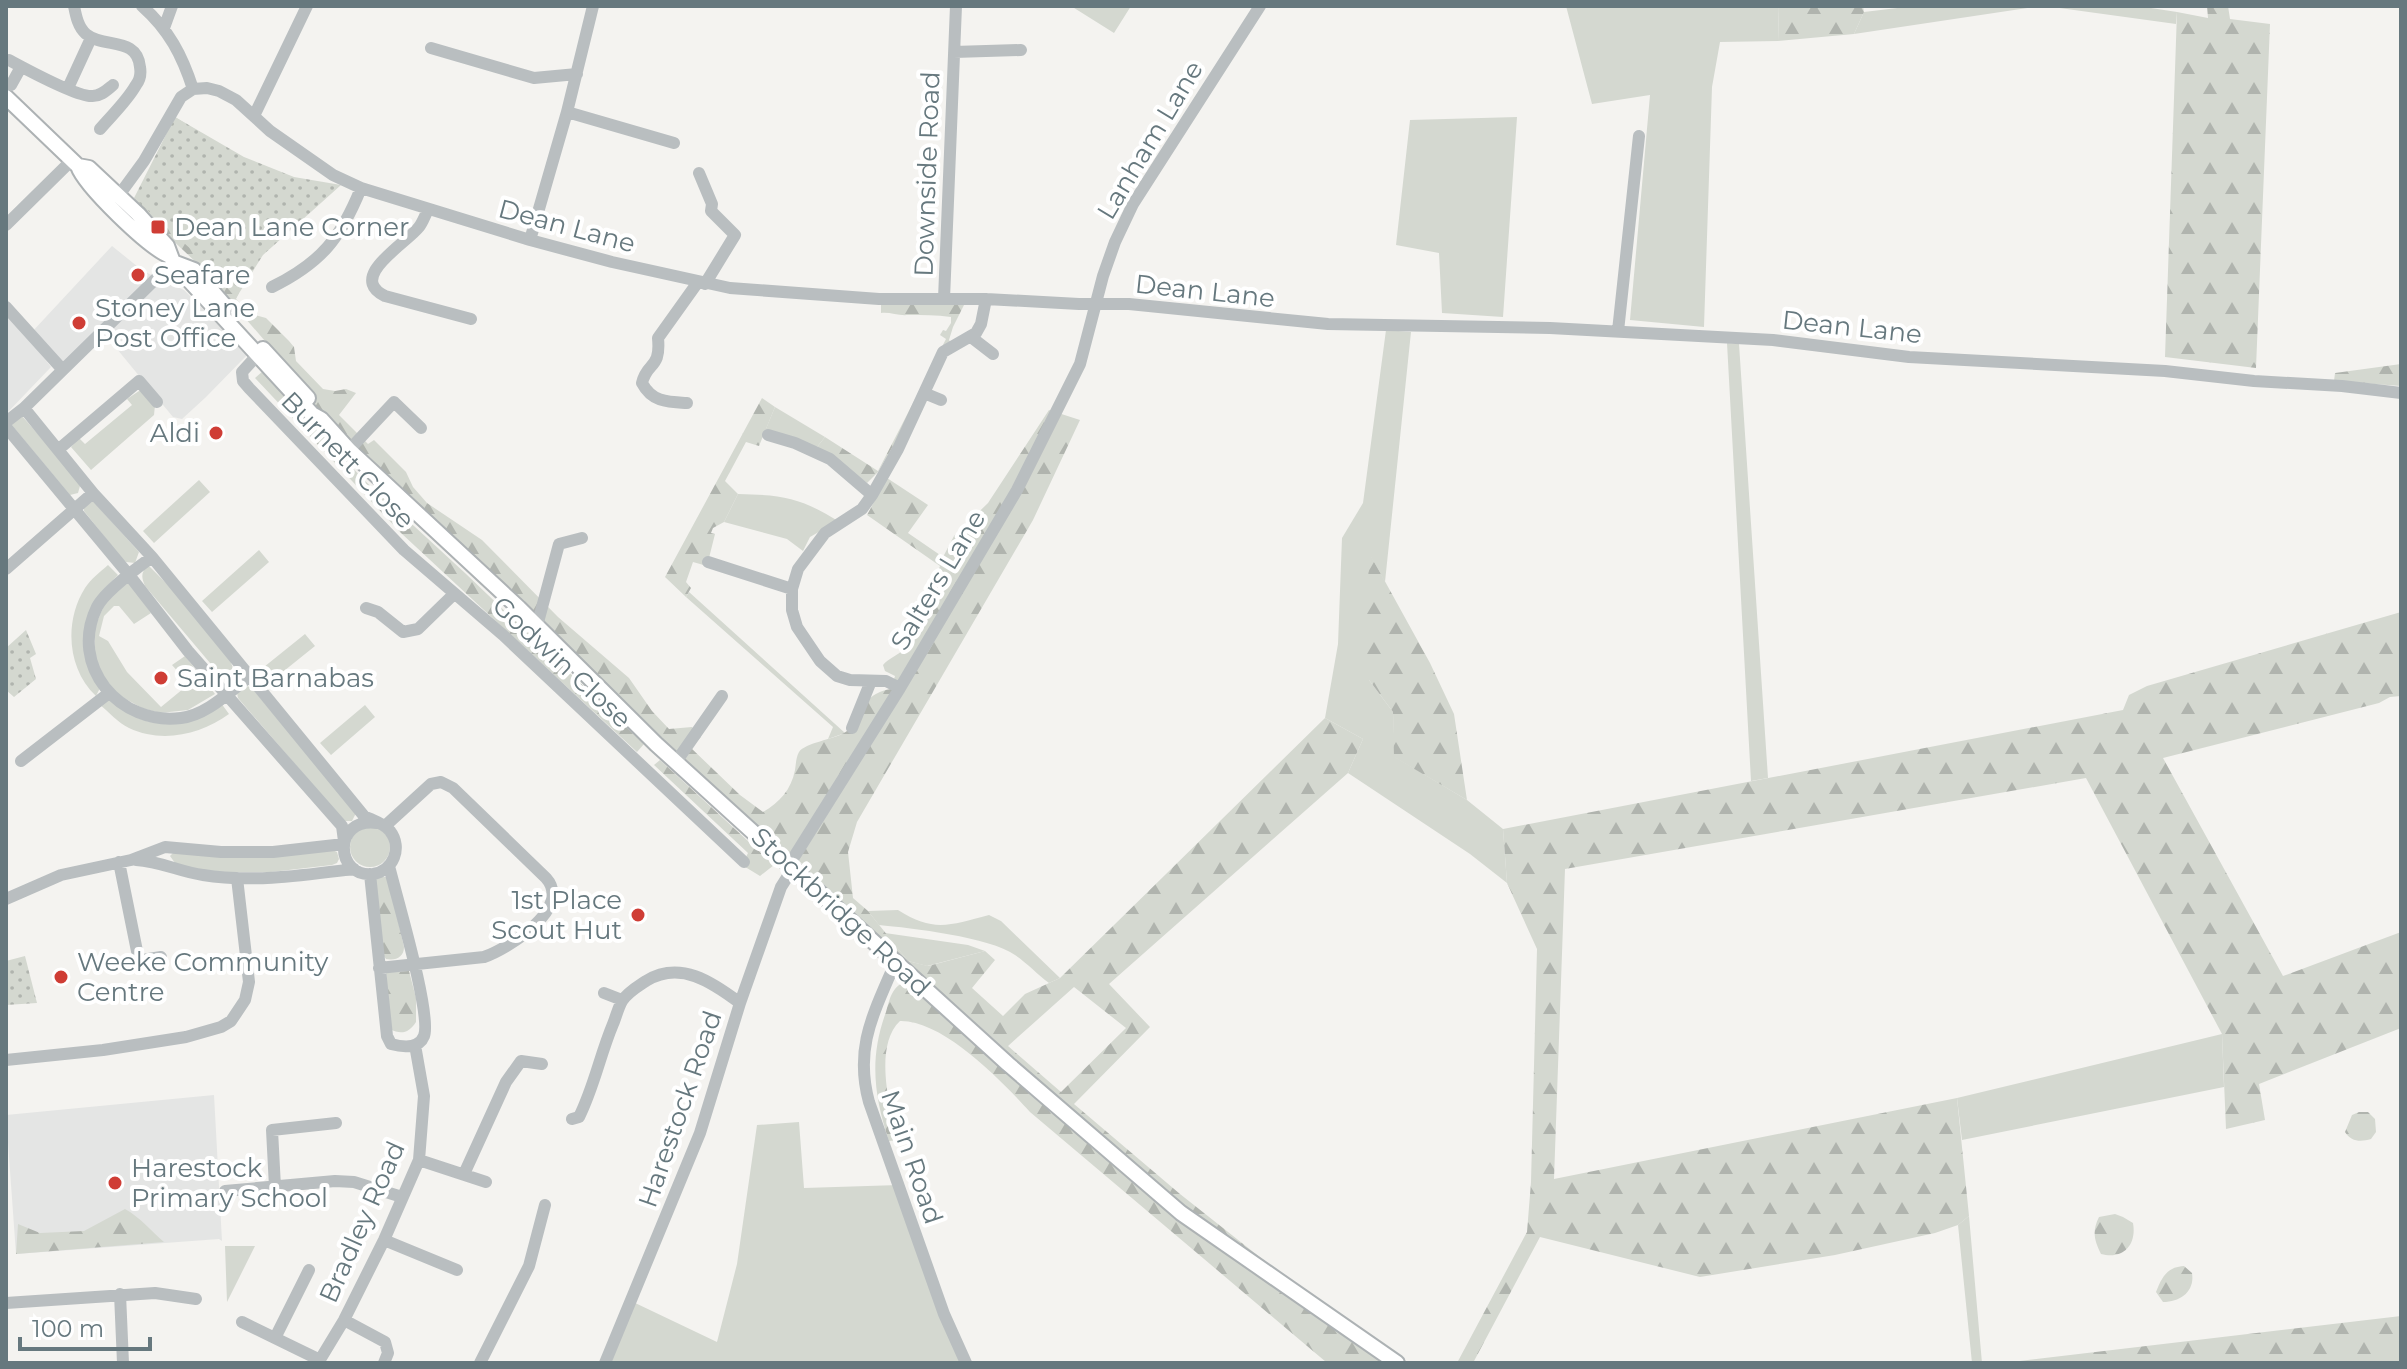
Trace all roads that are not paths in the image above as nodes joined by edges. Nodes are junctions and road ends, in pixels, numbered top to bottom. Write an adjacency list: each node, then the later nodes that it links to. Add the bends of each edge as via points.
1 (74, 6): 9 (street, via 83,32)
2 (142, 6): 8 (street)
3 (172, 6): 8 (street)
4 (307, 6): 21 (street)
5 (593, 6): 15 (street)
6 (956, 6): 12 (street, Downside Road)
7 (1260, 6): 37 (street, Lanham Lane, via 1133,204)
8 (164, 28): 18 (street)
9 (91, 38): 17 (street); 22 (street, via 135,51 140,63 137,84)
10 (431, 48): 15 (street, via 534,78)
11 (1021, 50): 12 (street, Downside Road)
12 (954, 52): 35 (street, Downside Road)
13 (9, 60): 14 (street)
14 (21, 67): 17 (street); 19 (street)
15 (577, 74): 20 (street)
16 (113, 85): 17 (street, via 92,96)
17 (68, 88)
18 (193, 89): 21 (street, Dean Lane, via 219,91); 28 (street, via 173,107)
19 (8, 91): 25 (main road, Stockbridge Road)
20 (567, 112): 24 (street); 31 (street)
21 (254, 116): 27 (street, Dean Lane, via 333,175)
22 (100, 129)
23 (1639, 136): 40 (street)
24 (674, 143)
25 (75, 163): 28 (main road, Stockbridge Road, via 81,176); 30 (street)
26 (699, 173): 33 (street, via 711,211 735,235)
27 (361, 188): 29 (street, Dean Lane); 34 (street, via 326,250)
28 (115, 201): 32 (main road, Stockbridge Road, via 160,253)
29 (428, 210): 31 (street, Dean Lane); 39 (street, via 419,227 379,264 372,284 385,296)
30 (6, 225)
31 (530, 240): 33 (street, Dean Lane)
32 (174, 261): 42 (main road, Stockbridge Road, via 194,270); 44 (street)
33 (701, 283): 35 (street, Dean Lane, via 804,295); 49 (street, via 658,338 656,363 642,383 657,400)
34 (272, 287)
35 (944, 299): 36 (street, Dean Lane)
36 (986, 299): 37 (street, Dean Lane); 41 (street, via 981,324)
37 (1096, 305): 40 (street, Dean Lane, via 1328,324); 72 (street, Salters Lane, via 1080,364 1017,490)
38 (6, 307): 44 (street)
39 (471, 319)
40 (1618, 331): 46 (street, Dean Lane)
41 (971, 337): 43 (street); 45 (street, via 943,352)
42 (260, 352): 56 (main road, Stockbridge Road); 67 (street, Burnett Close, via 242,372 243,381 404,550)
43 (993, 354)
44 (62, 369): 50 (street)
45 (924, 393): 47 (street); 55 (street)
46 (2401, 393)
47 (941, 400)
48 (157, 402): 54 (street, via 139,381)
49 (687, 403)
50 (24, 408): 51 (street); 54 (street)
51 (6, 425): 60 (street)
52 (421, 428): 56 (street, via 394,402)
53 (768, 435): 59 (street, via 830,459)
54 (59, 449): 58 (street)
55 (898, 449): 57 (street); 59 (street)
56 (349, 450): 69 (main road, Stockbridge Road)
57 (913, 452)
58 (93, 493): 60 (street); 62 (street)
59 (872, 495): 66 (street, via 862,509 825,533 798,569)
60 (73, 509): 64 (street); 65 (street)
61 (582, 538): 69 (street, via 559,544)
62 (152, 557): 65 (street); 70 (street)
63 (708, 562): 66 (street)
64 (6, 569)
65 (129, 575): 74 (street, via 98,604 92,623 91,663); 75 (street)
66 (792, 589): 71 (street, via 797,627 820,661 837,676)
67 (454, 594): 68 (street, via 411,632 403,632); 80 (street, Godwin Close)
68 (376, 607)
69 (537, 626): 77 (main road, Stockbridge Road)
70 (249, 677): 75 (street); 81 (street, via 364,816)
71 (871, 681): 72 (street); 76 (street)
72 (900, 688): 88 (street, Salters Lane)
73 (726, 690): 79 (street)
74 (109, 693): 75 (street, via 156,719 184,718); 78 (street)
75 (226, 695): 82 (street, via 342,826)
76 (852, 728)
77 (656, 744): 79 (main road, Stockbridge Road); 80 (street, Godwin Close)
78 (21, 761)
79 (676, 762): 88 (main road, Stockbridge Road)
80 (639, 763): 84 (street, Godwin Close)
81 (381, 824): 82 (street, via 359,824); 87 (street, via 395,840); 97 (street, via 431,784 441,782 552,888 549,909 500,951)
82 (344, 842): 83 (street, via 273,852); 89 (street, via 344,854)
83 (165, 847): 85 (street); 86 (street)
84 (743, 856)
85 (125, 861): 86 (street); 92 (street, via 61,875); 94 (street)
86 (164, 864): 91 (street)
87 (389, 866): 90 (street); 97 (street)
88 (790, 866): 96 (main road, Stockbridge Road); 101 (street, Harestock Road)
89 (354, 869): 90 (street); 91 (street)
90 (370, 874): 98 (street)
91 (237, 878): 103 (street, via 249,982 231,1021 186,1037)
92 (6, 899)
93 (161, 957): 94 (street)
94 (139, 961): 95 (street)
95 (124, 963)
96 (895, 963): 128 (street, Main Road, via 866,1033 864,1082); 129 (main road, Stockbridge Road, via 1181,1213)
97 (415, 966): 98 (street); 102 (street, via 426,1028)
98 (379, 968): 102 (street, via 387,1036 391,1044)
99 (604, 993): 100 (street)
100 (622, 1000): 101 (street, via 653,977 674,971 699,976); 105 (street, via 590,1095 579,1117)
101 (740, 1003): 127 (street, Harestock Road, via 700,1133)
102 (415, 1045): 107 (street, Bradley Road, via 424,1096)
103 (6, 1060)
104 (542, 1064): 108 (street, via 521,1061 506,1082)
105 (572, 1119)
106 (336, 1123): 110 (street, via 272,1130)
107 (419, 1160): 108 (street); 112 (street, Bradley Road)
108 (464, 1174): 109 (street)
109 (486, 1182)
110 (275, 1187): 111 (street); 112 (street, via 354,1182)
111 (225, 1191)
112 (402, 1197): 114 (street, Bradley Road)
113 (545, 1205): 126 (street)
114 (384, 1240): 116 (street); 120 (street, Bradley Road)
115 (309, 1270): 122 (street)
116 (457, 1270)
117 (120, 1294): 118 (street); 119 (street); 124 (street)
118 (196, 1299)
119 (6, 1303)
120 (344, 1320): 123 (street, Bradley Road); 125 (street, via 385,1342)
121 (242, 1322): 122 (street)
122 (275, 1338): 123 (street)
123 (319, 1361)
124 (123, 1363)
125 (384, 1363)
126 (480, 1363)
127 (605, 1363)
128 (966, 1363)
129 (1397, 1363)

